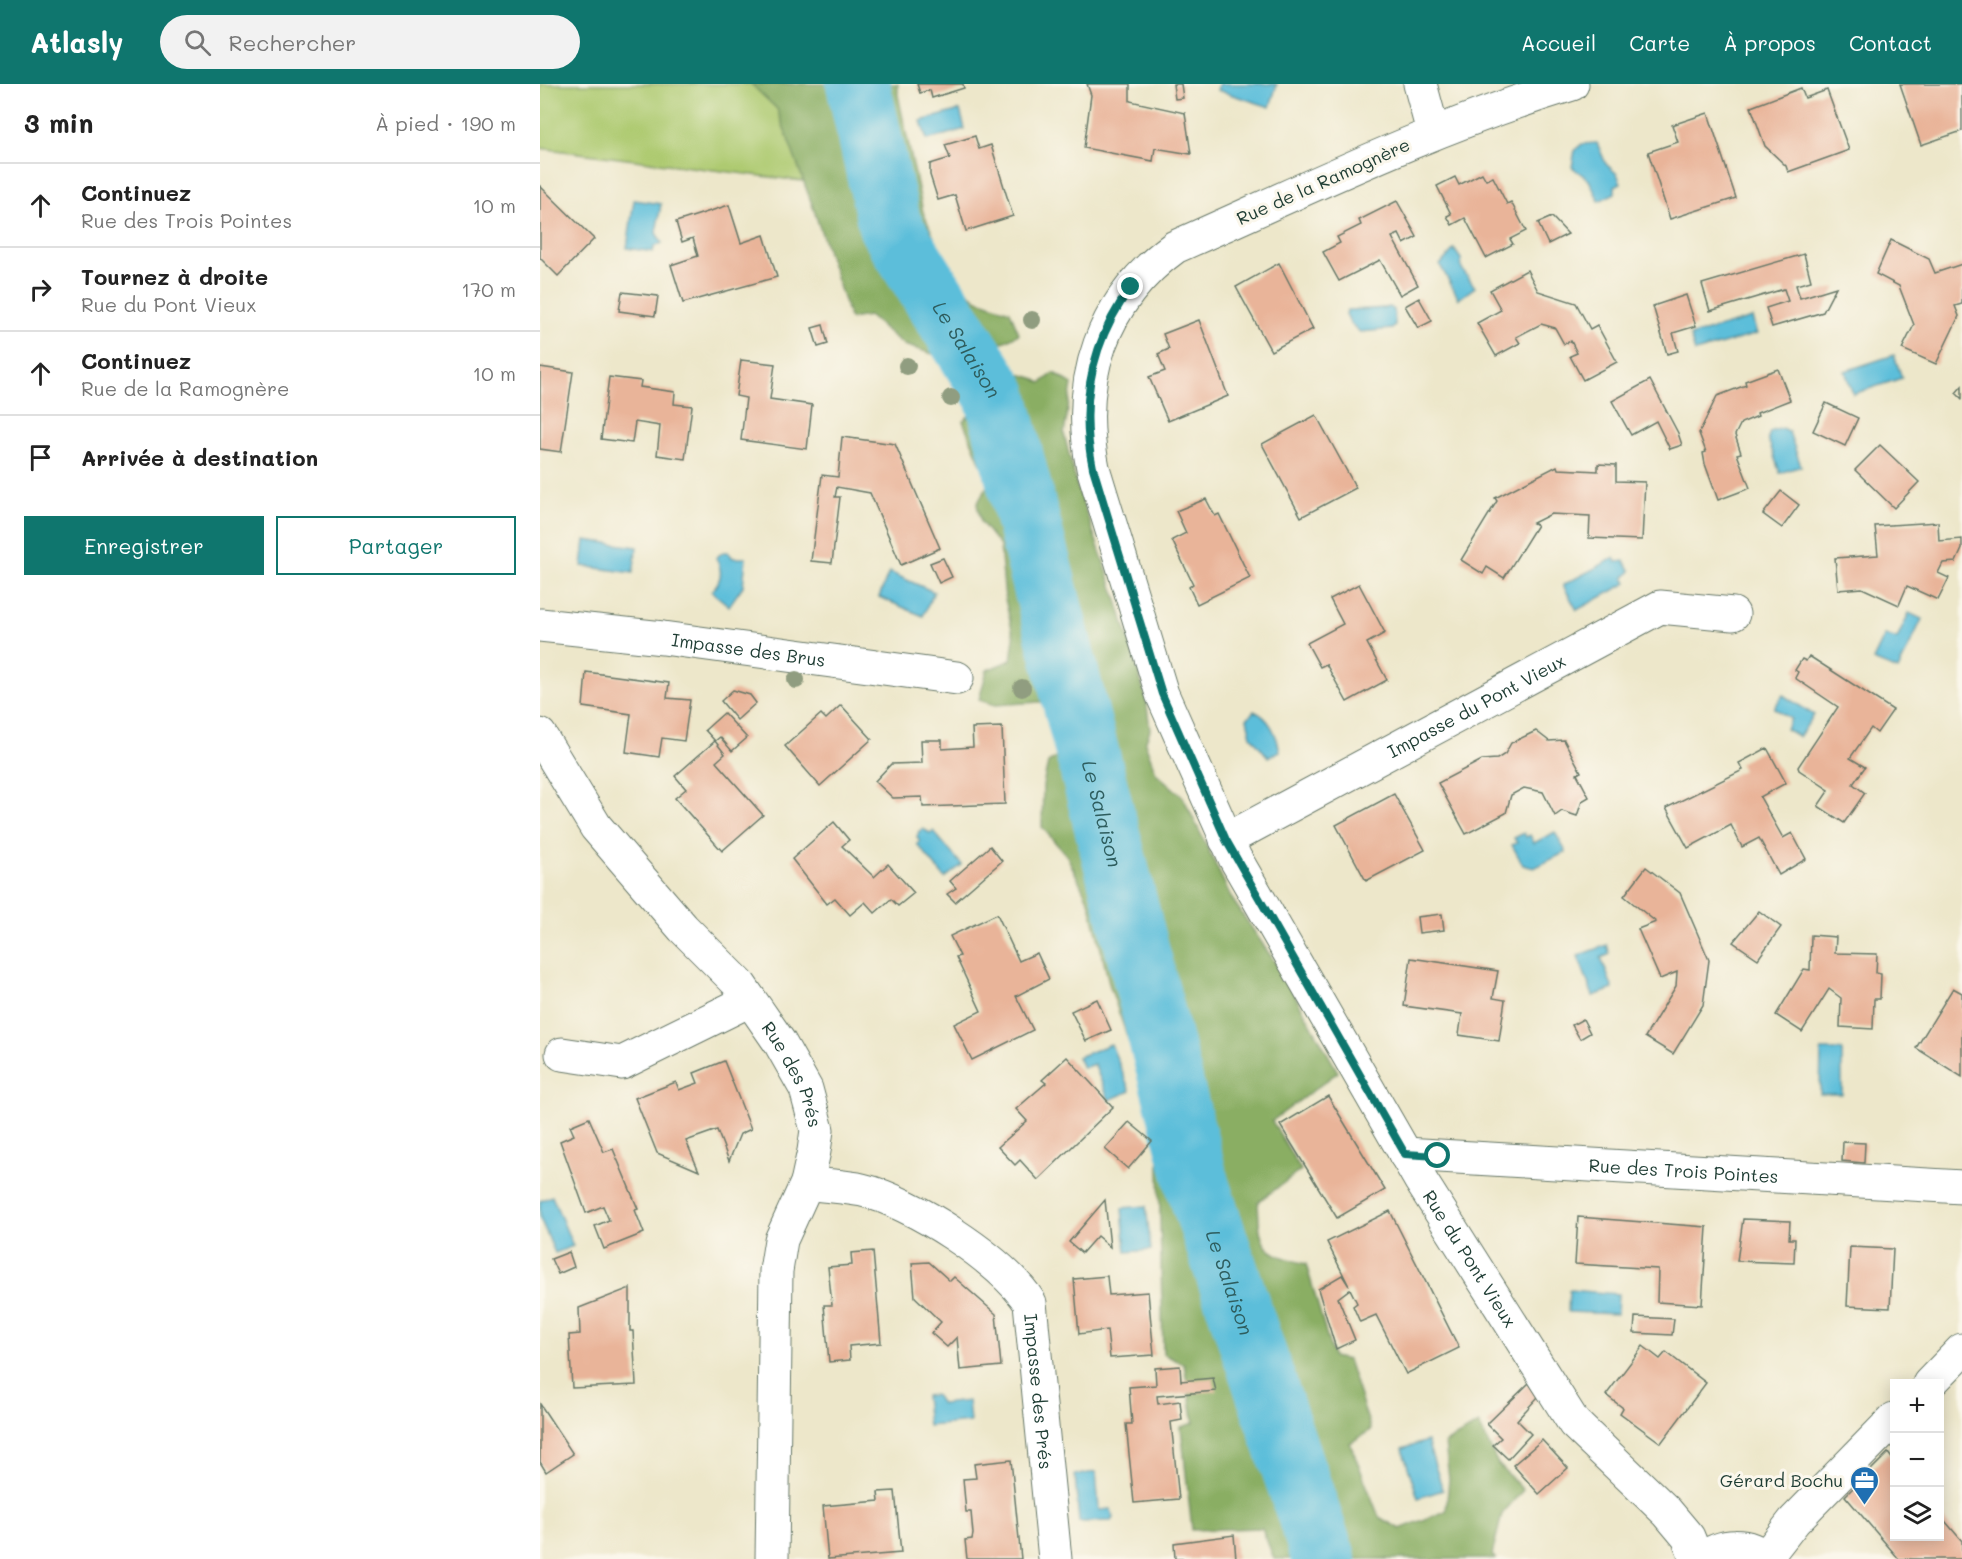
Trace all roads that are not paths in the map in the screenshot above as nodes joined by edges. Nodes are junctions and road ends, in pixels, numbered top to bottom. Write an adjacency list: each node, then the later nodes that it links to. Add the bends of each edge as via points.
1 (1420, 84): 3 (street)
2 (1572, 84): 3 (street, Rue de la Ramognère)
3 (1433, 132): 4 (street, Rue de la Ramognère, via 1175,247 1131,287)
4 (1108, 325): 9 (street, Rue du Pont Vieux, via 1086,400 1086,434 1093,468 1162,694)
5 (1733, 614): 9 (street, Impasse du Pont Vieux, via 1660,607)
6 (540, 625): 7 (street, Impasse des Brus, via 651,636)
7 (957, 678)
8 (540, 735): 10 (street, Rue des Prés, via 596,827)
9 (1226, 840): 12 (street, Rue du Pont Vieux)
10 (750, 1000): 11 (street, via 622,1063); 13 (street, Rue des Prés, via 780,1043 813,1109 817,1130)
11 (562, 1054)
12 (1405, 1154): 14 (street, Rue des Trois Pointes); 21 (street, Rue du Pont Vieux, via 1575,1423 1667,1512 1688,1537)
13 (807, 1183): 19 (street, Rue des Prés, via 782,1240 776,1271); 20 (street, Impasse des Prés, via 862,1190 898,1202 966,1244 1024,1293 1030,1303)
14 (1962, 1187)
15 (1962, 1350): 16 (street)
16 (1933, 1379)
17 (1890, 1423): 18 (street, via 1794,1521)
18 (1767, 1558): 22 (street, via 1738,1546 1724,1547)
19 (772, 1559)
20 (1055, 1559)
21 (1697, 1559)
22 (1702, 1559)

